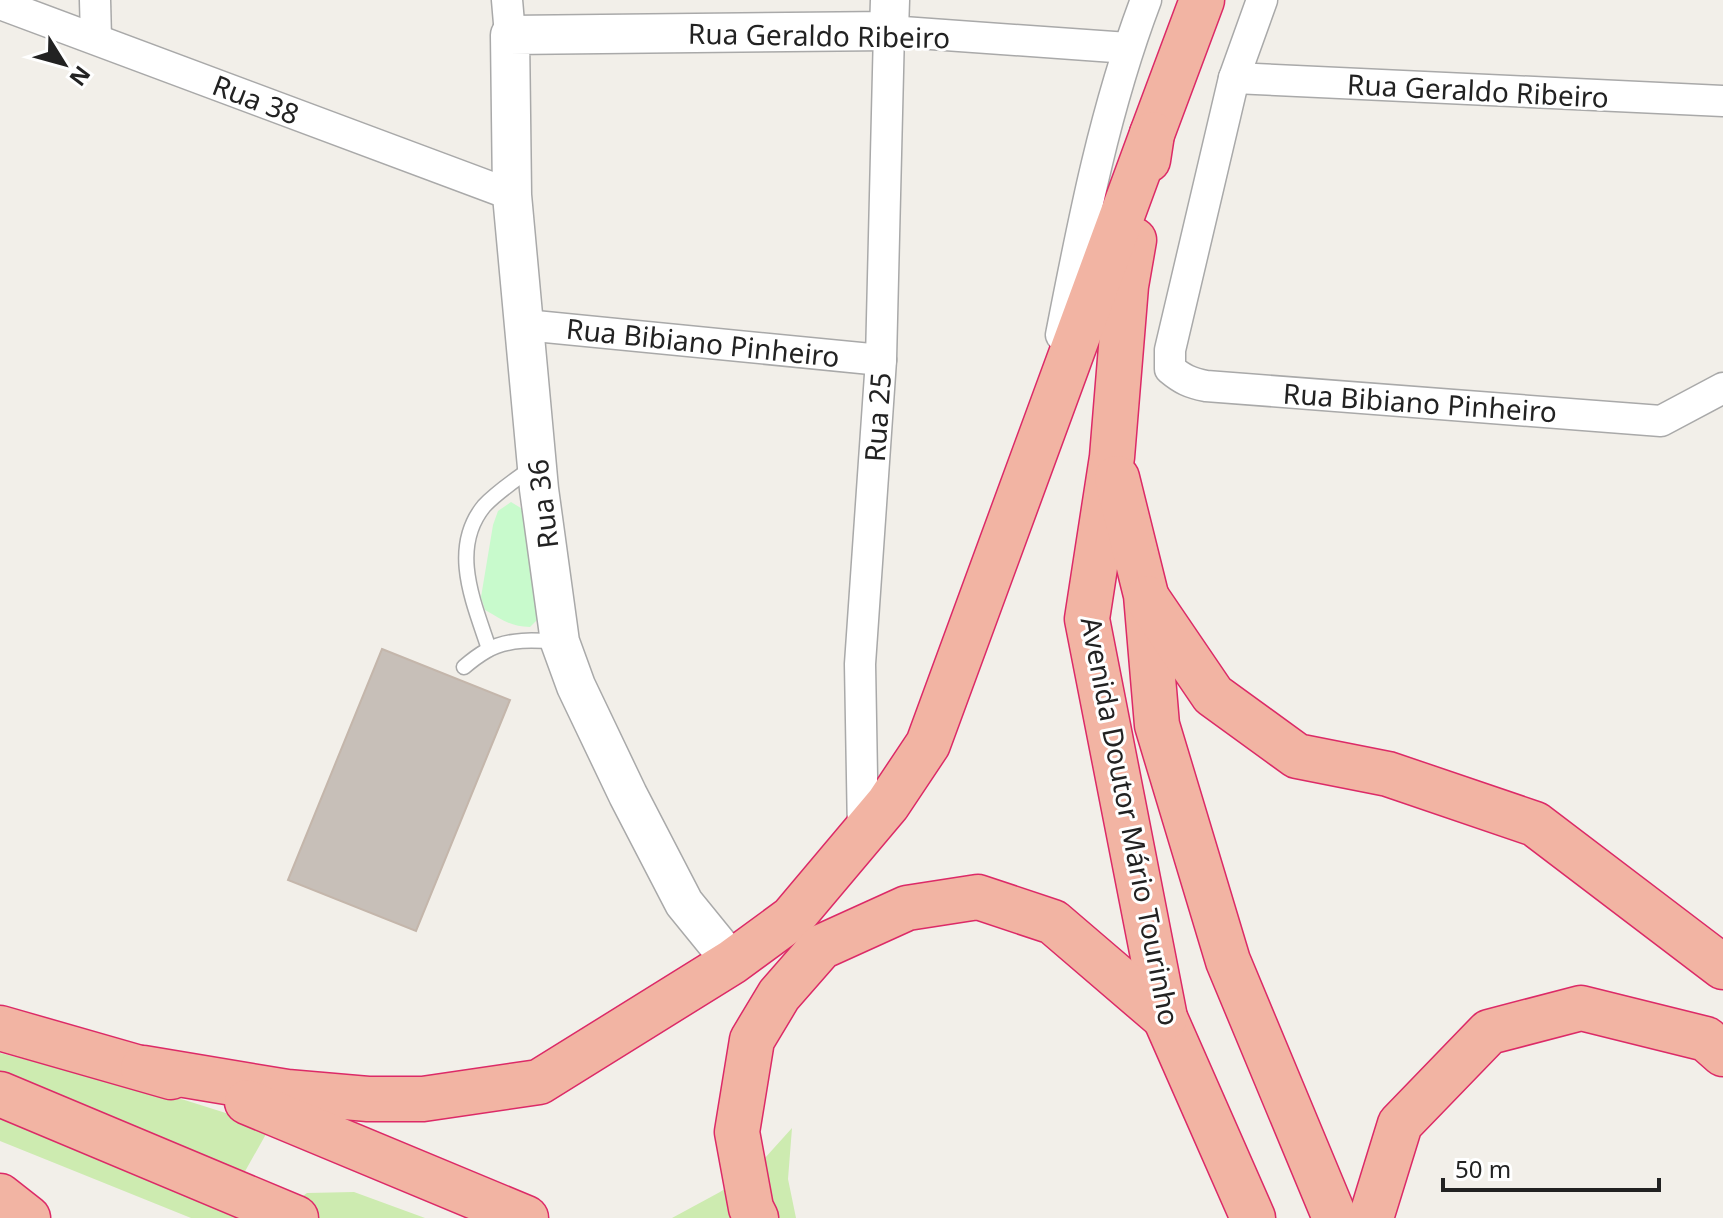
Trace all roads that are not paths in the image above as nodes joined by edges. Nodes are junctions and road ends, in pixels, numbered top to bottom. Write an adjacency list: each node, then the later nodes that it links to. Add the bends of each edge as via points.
1 (95, 0): 8 (street)
2 (1146, 0): 9 (street)
3 (1202, 0): 12 (highway, Avenida Doutor Mário Tourinho)
4 (1262, 0): 10 (street)
5 (0, 4): 8 (street, Rua 38)
6 (889, 15): 7 (street, Rua Geraldo Ribeiro); 9 (street, Rua Geraldo Ribeiro); 15 (street, Rua 25)
7 (509, 18): 13 (street, Rua 36)
8 (96, 39): 13 (street, Rua 38)
9 (1128, 48): 17 (street, via 1085,214)
10 (1234, 78): 11 (street, Rua Geraldo Ribeiro); 16 (street, Rua Bibiano Pinheiro, via 1170,350 1170,369 1180,378 1206,386 1661,421)
11 (1723, 101)
12 (1152, 134): 17 (highway); 18 (highway, Avenida Doutor Mário Tourinho, via 1126,286)
13 (512, 195): 14 (street, Rua 36)
14 (525, 325): 15 (street, Rua Bibiano Pinheiro); 19 (street, Rua 36)
15 (881, 360): 24 (street, Rua 25, via 860,664)
16 (1723, 388)
17 (1044, 427): 24 (highway, via 928,744)
18 (1112, 457): 20 (highway, Avenida Doutor Mário Tourinho); 27 (highway, Avenida Doutor Mário Tourinho, via 1087,619)
19 (537, 464): 21 (street, Rua 36); 22 (lane, via 483,508 467,543 468,584)
20 (1146, 595): 26 (highway, via 1213,695 1297,756 1388,774 1535,824); 38 (highway, Avenida Doutor Mário Tourinho, via 1157,725 1165,755 1228,961)
21 (560, 642): 22 (lane, via 534,639); 25 (street, Rua 36, via 576,686 684,903)
22 (489, 649): 23 (lane)
23 (464, 667)
24 (863, 833): 25 (highway, via 792,918)
25 (732, 962): 30 (highway, via 539,1082 423,1099 368,1099 287,1092)
26 (1723, 967)
27 (1165, 1018): 36 (highway, via 1053,922 978,897 907,908 821,947 779,995 752,1040 737,1132); 37 (highway, Avenida Doutor Mário Tourinho)
28 (0, 1028): 30 (highway)
29 (1723, 1054): 39 (highway, via 1706,1039 1581,1008 1489,1032 1400,1124)
30 (143, 1068): 35 (highway, via 260,1107)
31 (0, 1094): 34 (highway)
32 (0, 1196): 33 (highway)
33 (28, 1218)
34 (296, 1218)
35 (526, 1218)
36 (756, 1218)
37 (1253, 1218)
38 (1335, 1218)
39 (1371, 1218)

